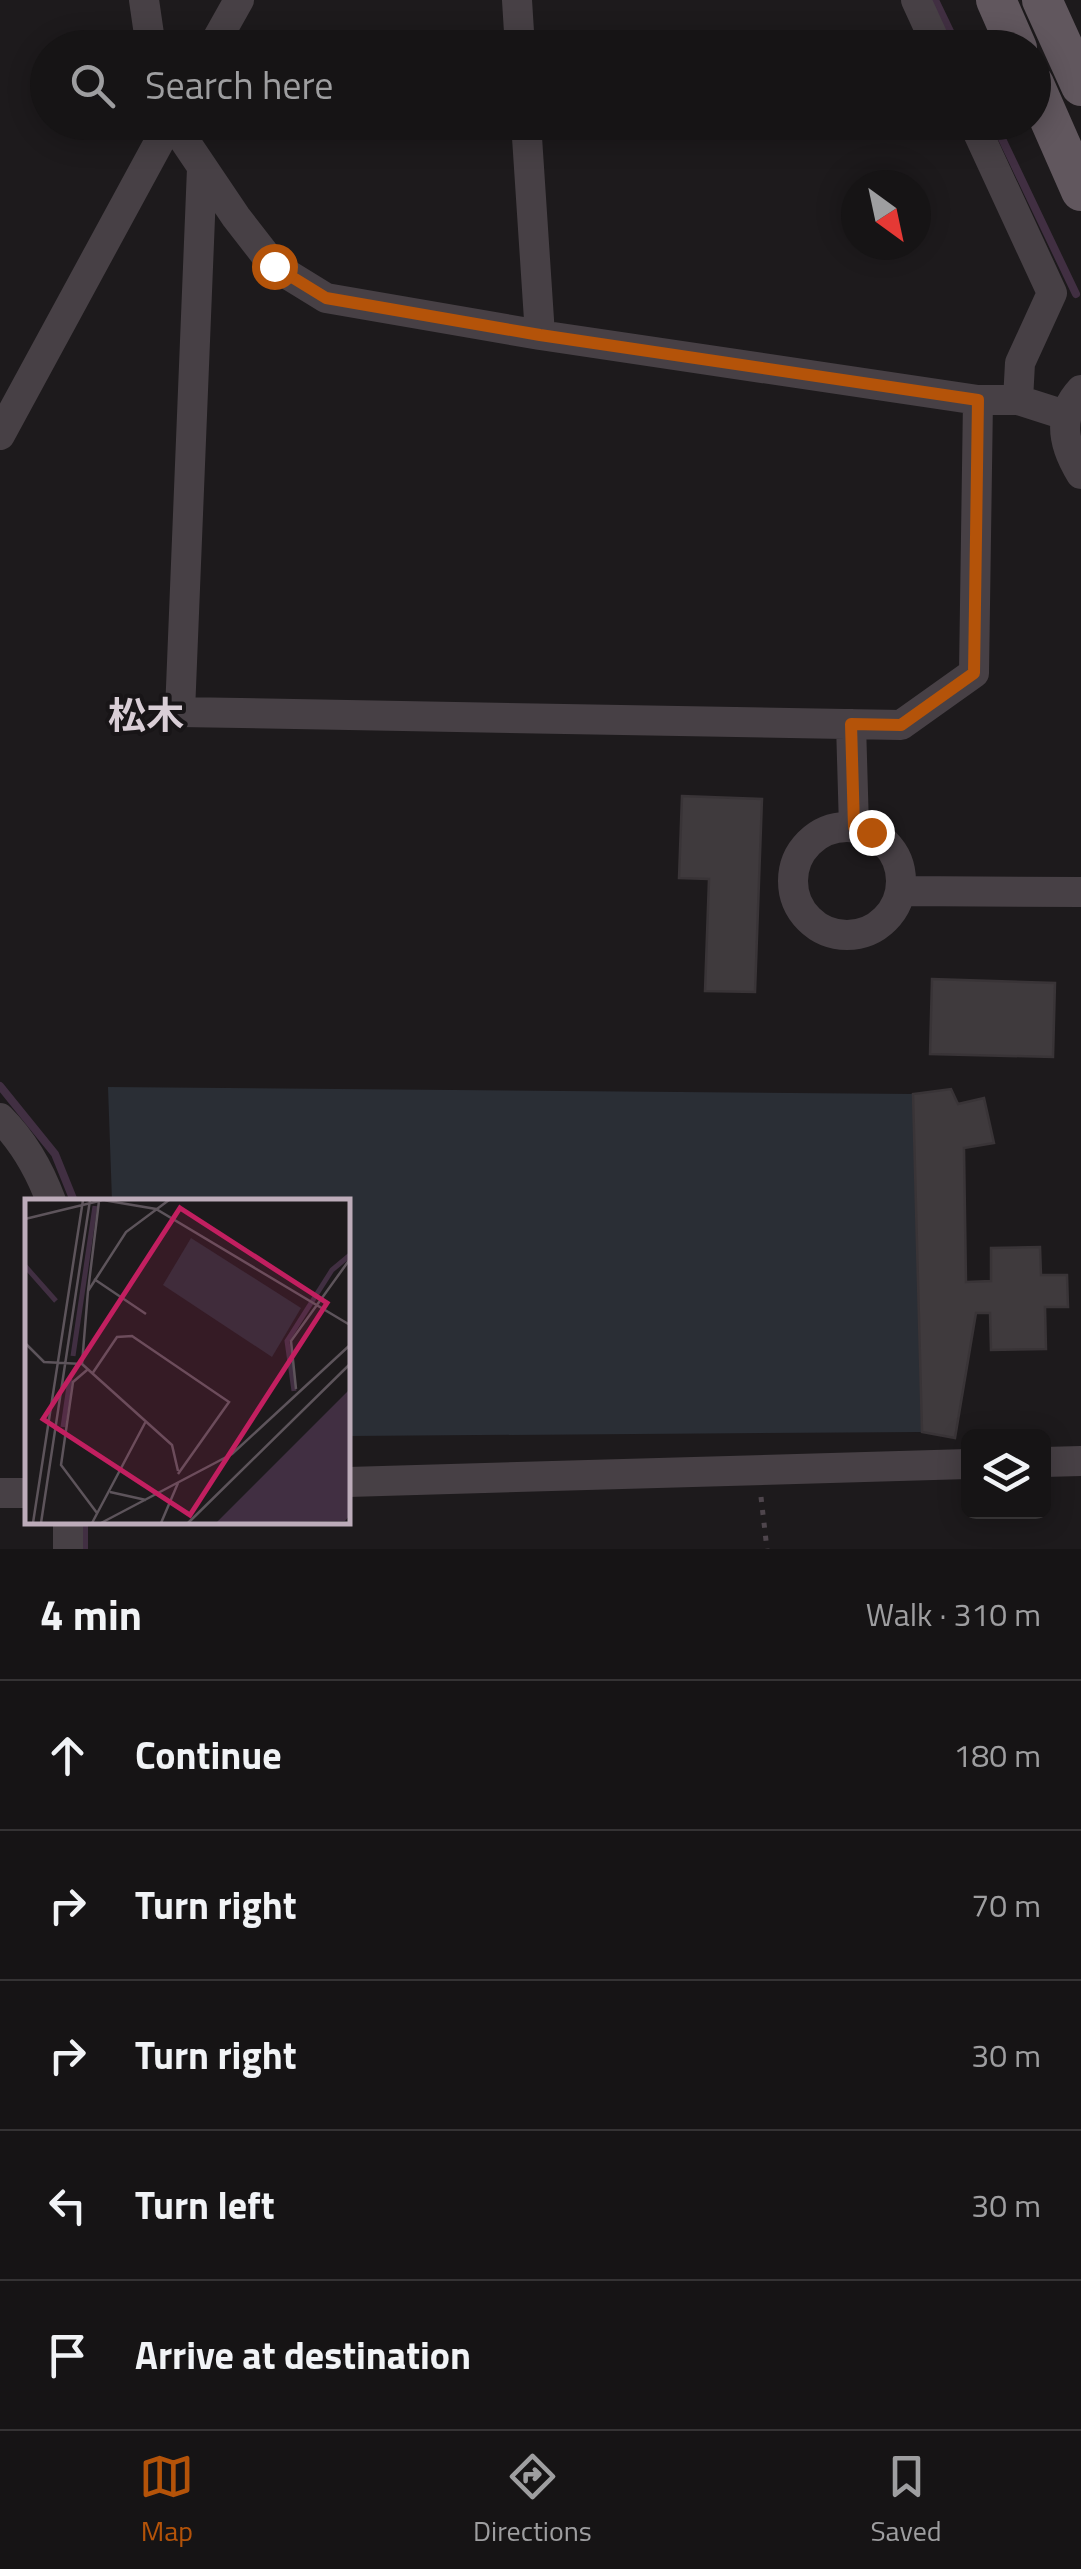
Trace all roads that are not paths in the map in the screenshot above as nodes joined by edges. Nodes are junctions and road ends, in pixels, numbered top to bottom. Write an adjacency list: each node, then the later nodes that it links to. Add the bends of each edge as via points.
1 (144, 0): 7 (street)
2 (239, 0): 8 (street)
3 (517, 0): 9 (street)
4 (916, 0): 10 (street)
5 (996, 0): 11 (main road)
6 (1042, 0): 12 (main road)
7 (148, 30)
8 (222, 30)
9 (519, 30)
10 (930, 30)
11 (1009, 30)
12 (1081, 86)
13 (1051, 123): 19 (main road)
14 (161, 140): 24 (street)
15 (183, 140): 18 (street)
16 (527, 140): 20 (street)
17 (981, 140): 22 (street, via 1052,293 1020,363)
18 (202, 168): 20 (street, via 274,266 326,298); 26 (street, via 180,712)
19 (1081, 191)
20 (540, 335): 21 (street)
21 (978, 400): 22 (street); 26 (street, via 974,673 901,725)
22 (1018, 400): 23 (street)
23 (1073, 402): 25 (street, via 1064,432)
24 (0, 435)
25 (1081, 474)
26 (851, 724): 27 (street)
27 (854, 827): 28 (street, via 871,832 896,856); 28 (street, via 819,835 796,861 795,896 802,913 832,934 868,932 895,908)
28 (901, 890): 29 (street)
29 (1081, 892)
30 (0, 1118): 31 (street)
31 (50, 1199)
32 (1051, 1462): 33 (street)
33 (1081, 1462)
34 (961, 1464): 35 (street)
35 (350, 1482)

